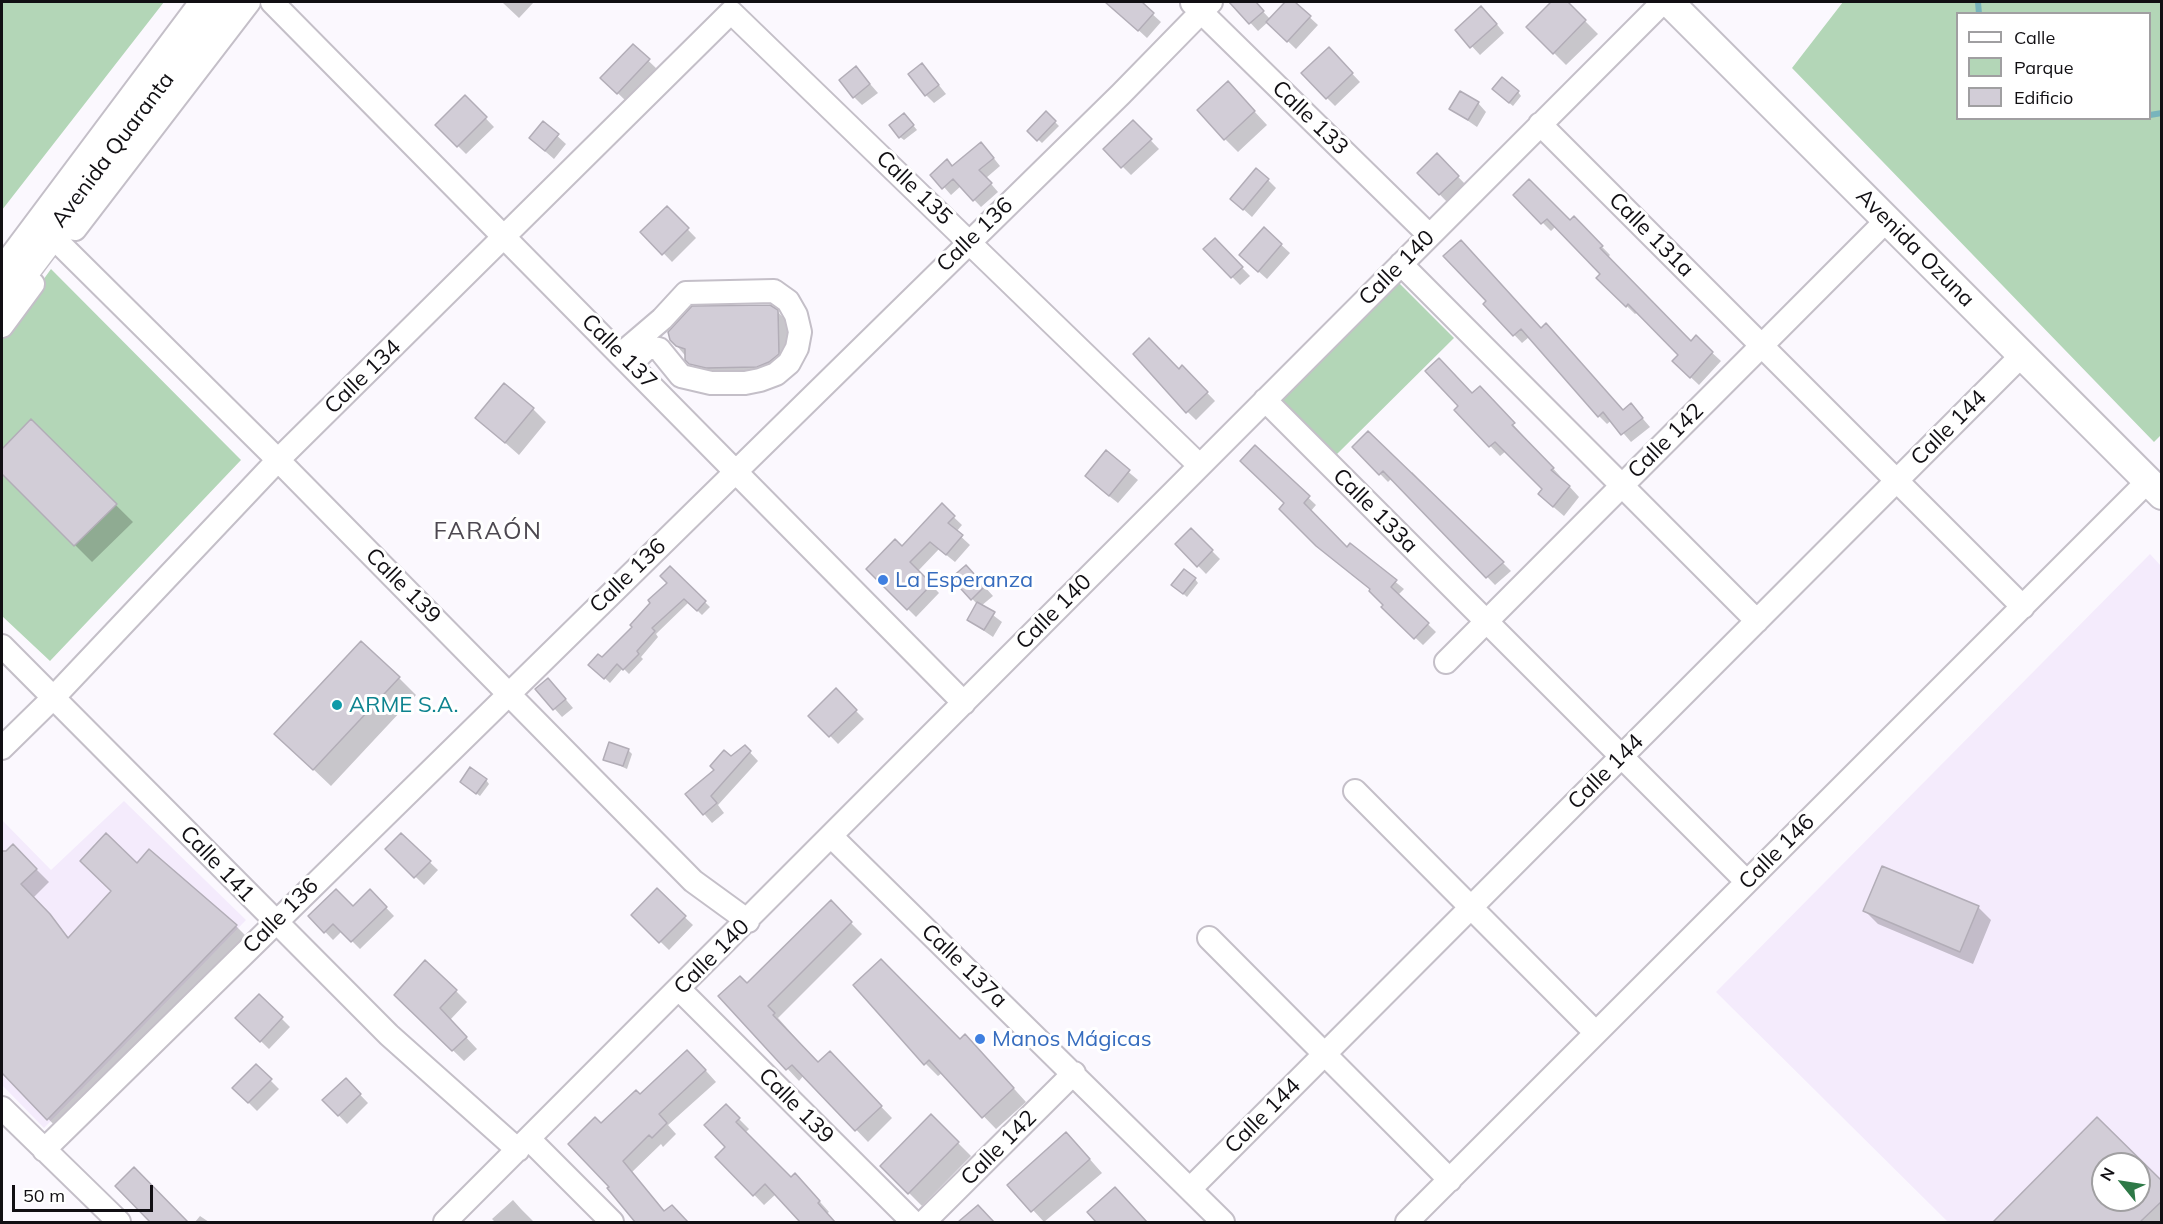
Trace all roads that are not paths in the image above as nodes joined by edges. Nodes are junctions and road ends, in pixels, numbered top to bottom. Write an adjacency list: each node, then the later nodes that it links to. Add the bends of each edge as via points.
1 (201, 2): 9 (street)
2 (226, 2): 9 (highway, Avenida Quaranta)
3 (249, 2): 9 (street)
4 (272, 2): 13 (street, Calle 137)
5 (1663, 2): 10 (street, Calle 140)
6 (1670, 2): 11 (main road, Avenida Ozuna)
7 (1201, 5): 12 (street, Calle 133); 14 (street, Calle 136, via 1121,94)
8 (731, 12): 13 (street, Calle 134); 14 (street, Calle 135)
9 (185, 55): 15 (street); 16 (street); 18 (highway, Avenida Quaranta)
10 (1540, 124): 12 (street, Calle 140); 20 (street, Calle 131a)
11 (1887, 220): 20 (street, Calle 142); 21 (main road, Avenida Ozuna)
12 (1429, 235): 17 (street, Calle 140)
13 (506, 238): 22 (street, Calle 137); 24 (street, Calle 134)
14 (969, 241): 25 (street, Calle 135); 26 (street, Calle 136)
15 (62, 246): 19 (street); 24 (street, Calle 139)
16 (6, 254)
17 (1401, 264): 23 (street, Calle 140); 28 (street)
18 (2, 298)
19 (2, 326)
20 (1761, 346): 27 (street, Calle 131a); 28 (street, Calle 142)
21 (2022, 356): 27 (street, Calle 144); 29 (main road, Avenida Ozuna)
22 (626, 359): 22 (street, via 648,347 660,349 681,376 711,383 745,383 776,374 789,363 800,332 788,301 774,291 686,293); 26 (street, Calle 137)
23 (1265, 400): 25 (street, Calle 140); 32 (street, Calle 133a)
24 (279, 460): 35 (street, Calle 139); 36 (street, Calle 134)
25 (1199, 465): 37 (street, Calle 140)
26 (736, 471): 35 (street, Calle 136); 37 (street, Calle 137)
27 (1897, 481): 30 (street, Calle 131a); 31 (street, Calle 144)
28 (1622, 486): 31 (street); 32 (street, Calle 142)
29 (2155, 488): 30 (street, Calle 146)
30 (2023, 607): 42 (street, Calle 146)
31 (1757, 621): 39 (street, Calle 144)
32 (1486, 622): 34 (street, Calle 142); 39 (street, Calle 133a)
33 (2, 646): 36 (street, Calle 141)
34 (1446, 662)
35 (509, 692): 44 (street, Calle 139, via 693,881); 45 (street, Calle 136)
36 (54, 697): 38 (street, Calle 134); 45 (street, Calle 141)
37 (964, 703): 41 (street, Calle 140)
38 (2, 748)
39 (1622, 757): 42 (street, Calle 133a); 43 (street, Calle 144)
40 (1355, 791): 43 (street)
41 (832, 837): 44 (street, Calle 140); 50 (street, Calle 137a)
42 (1747, 882): 48 (street, Calle 146)
43 (1471, 908): 48 (street); 49 (street, Calle 144)
44 (748, 921): 47 (street, Calle 140)
45 (275, 923): 52 (street, Calle 141, via 388,1035); 53 (street, Calle 136)
46 (1209, 938): 49 (street)
47 (680, 989): 52 (street, Calle 140); 59 (street, Calle 139)
48 (1596, 1034): 54 (street, Calle 146)
49 (1325, 1054): 54 (street); 55 (street, Calle 144)
50 (1074, 1073): 55 (street, Calle 137a); 60 (street, Calle 142)
51 (2, 1108): 53 (street)
52 (524, 1144): 57 (street, Calle 140); 58 (street, Calle 141)
53 (45, 1150): 56 (street)
54 (1450, 1180): 62 (street, Calle 146)
55 (1190, 1189): 61 (street, Calle 137a)
56 (118, 1222)
57 (445, 1222)
58 (612, 1222)
59 (913, 1222)
60 (924, 1222)
61 (1223, 1222)
62 (1407, 1222)

